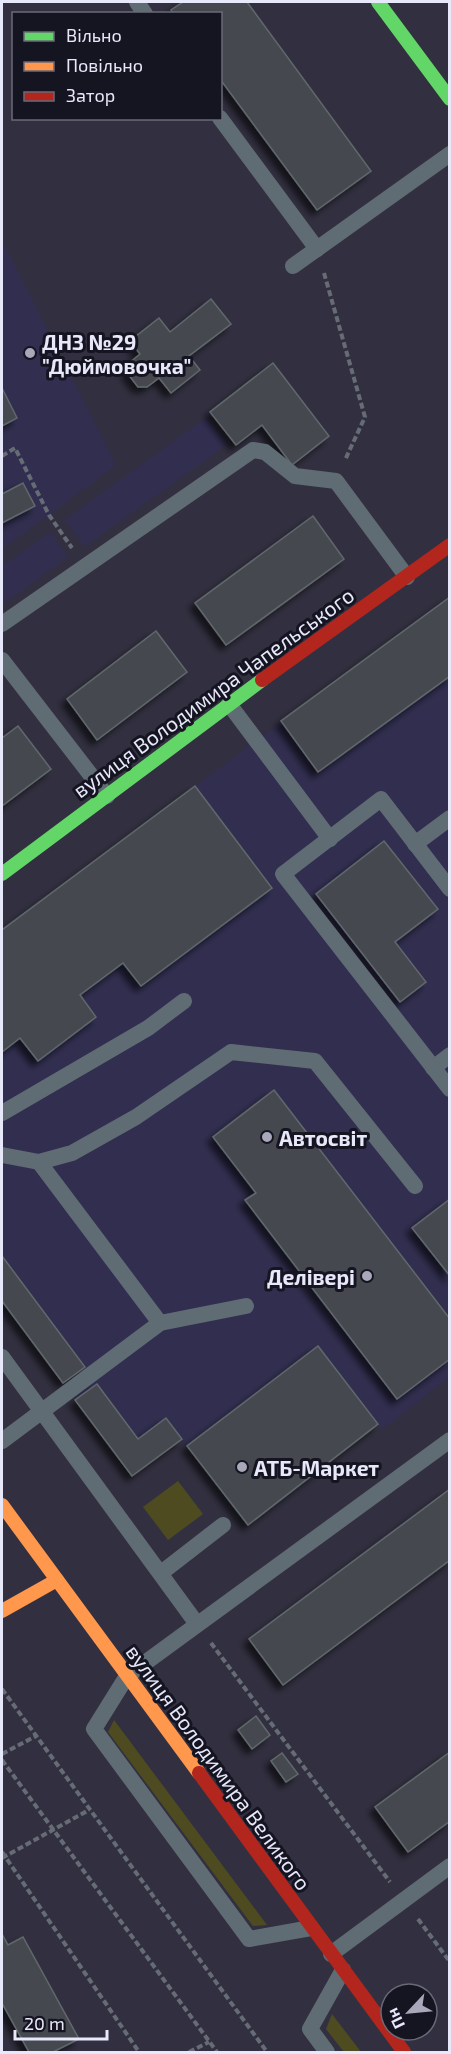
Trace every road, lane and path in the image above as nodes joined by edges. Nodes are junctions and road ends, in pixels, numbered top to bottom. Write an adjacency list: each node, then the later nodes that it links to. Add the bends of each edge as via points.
1 (378, 2): 2 (street)
2 (450, 99)
3 (221, 120): 5 (lane)
4 (450, 154): 5 (lane)
5 (317, 249): 6 (lane); 8 (path, via 365,417)
6 (293, 266)
7 (2, 456): 10 (path, via 15,448 50,515)
8 (336, 481): 10 (lane, via 295,476 265,452 253,450); 11 (lane)
9 (450, 545): 11 (street, вулиця Володимира Чапельського)
10 (84, 566): 12 (lane)
11 (407, 577): 14 (street, вулиця Володимира Чапельського)
12 (2, 624)
13 (2, 660): 15 (lane)
14 (229, 704): 15 (street, вулиця Володимира Чапельського); 17 (lane)
15 (107, 796): 19 (street, вулиця Володимира Чапельського)
16 (450, 818): 18 (lane)
17 (330, 839): 18 (lane, via 381,800); 23 (lane, via 283,874)
18 (415, 844): 20 (lane)
19 (2, 874)
20 (450, 889)
21 (184, 1001): 25 (lane, via 147,1028)
22 (450, 1055): 23 (lane)
23 (433, 1068): 24 (lane)
24 (450, 1089)
25 (2, 1113)
26 (2, 1155): 27 (lane)
27 (39, 1162): 28 (lane, via 72,1153 136,1118 231,1052 315,1061); 30 (lane)
28 (415, 1186)
29 (246, 1306): 30 (lane)
30 (160, 1323): 32 (lane)
31 (2, 1357): 32 (lane)
32 (42, 1411): 34 (lane); 37 (lane)
33 (450, 1440): 40 (lane)
34 (2, 1441)
35 (2, 1505): 38 (street, вулиця Володимира Великого)
36 (223, 1525): 37 (lane)
37 (161, 1573): 40 (lane)
38 (57, 1580): 39 (street); 41 (street, вулиця Володимира Великого)
39 (2, 1611)
40 (197, 1624): 41 (lane); 50 (path)
41 (127, 1676): 51 (street, вулиця Володимира Великого); 51 (lane, via 94,1729 249,1939)
42 (2, 1689): 43 (path)
43 (36, 1736): 44 (path); 46 (path)
44 (2, 1754)
45 (2, 1760): 47 (path)
46 (89, 1809): 47 (path); 59 (path)
47 (53, 1829): 48 (path); 55 (path)
48 (2, 1855): 56 (path)
49 (450, 1866): 50 (lane)
50 (404, 1900): 52 (lane); 53 (path)
51 (312, 1928): 52 (street, вулиця Володимира Великого)
52 (332, 1954): 54 (street, вулиця Володимира Великого)
53 (450, 1962)
54 (343, 1970): 60 (lane, via 310,2029); 61 (street, вулиця Володимира Великого)
55 (209, 2042): 57 (path); 58 (path)
56 (139, 2052)
57 (189, 2052)
58 (217, 2052)
59 (267, 2052)
60 (327, 2052)
61 (404, 2052)

